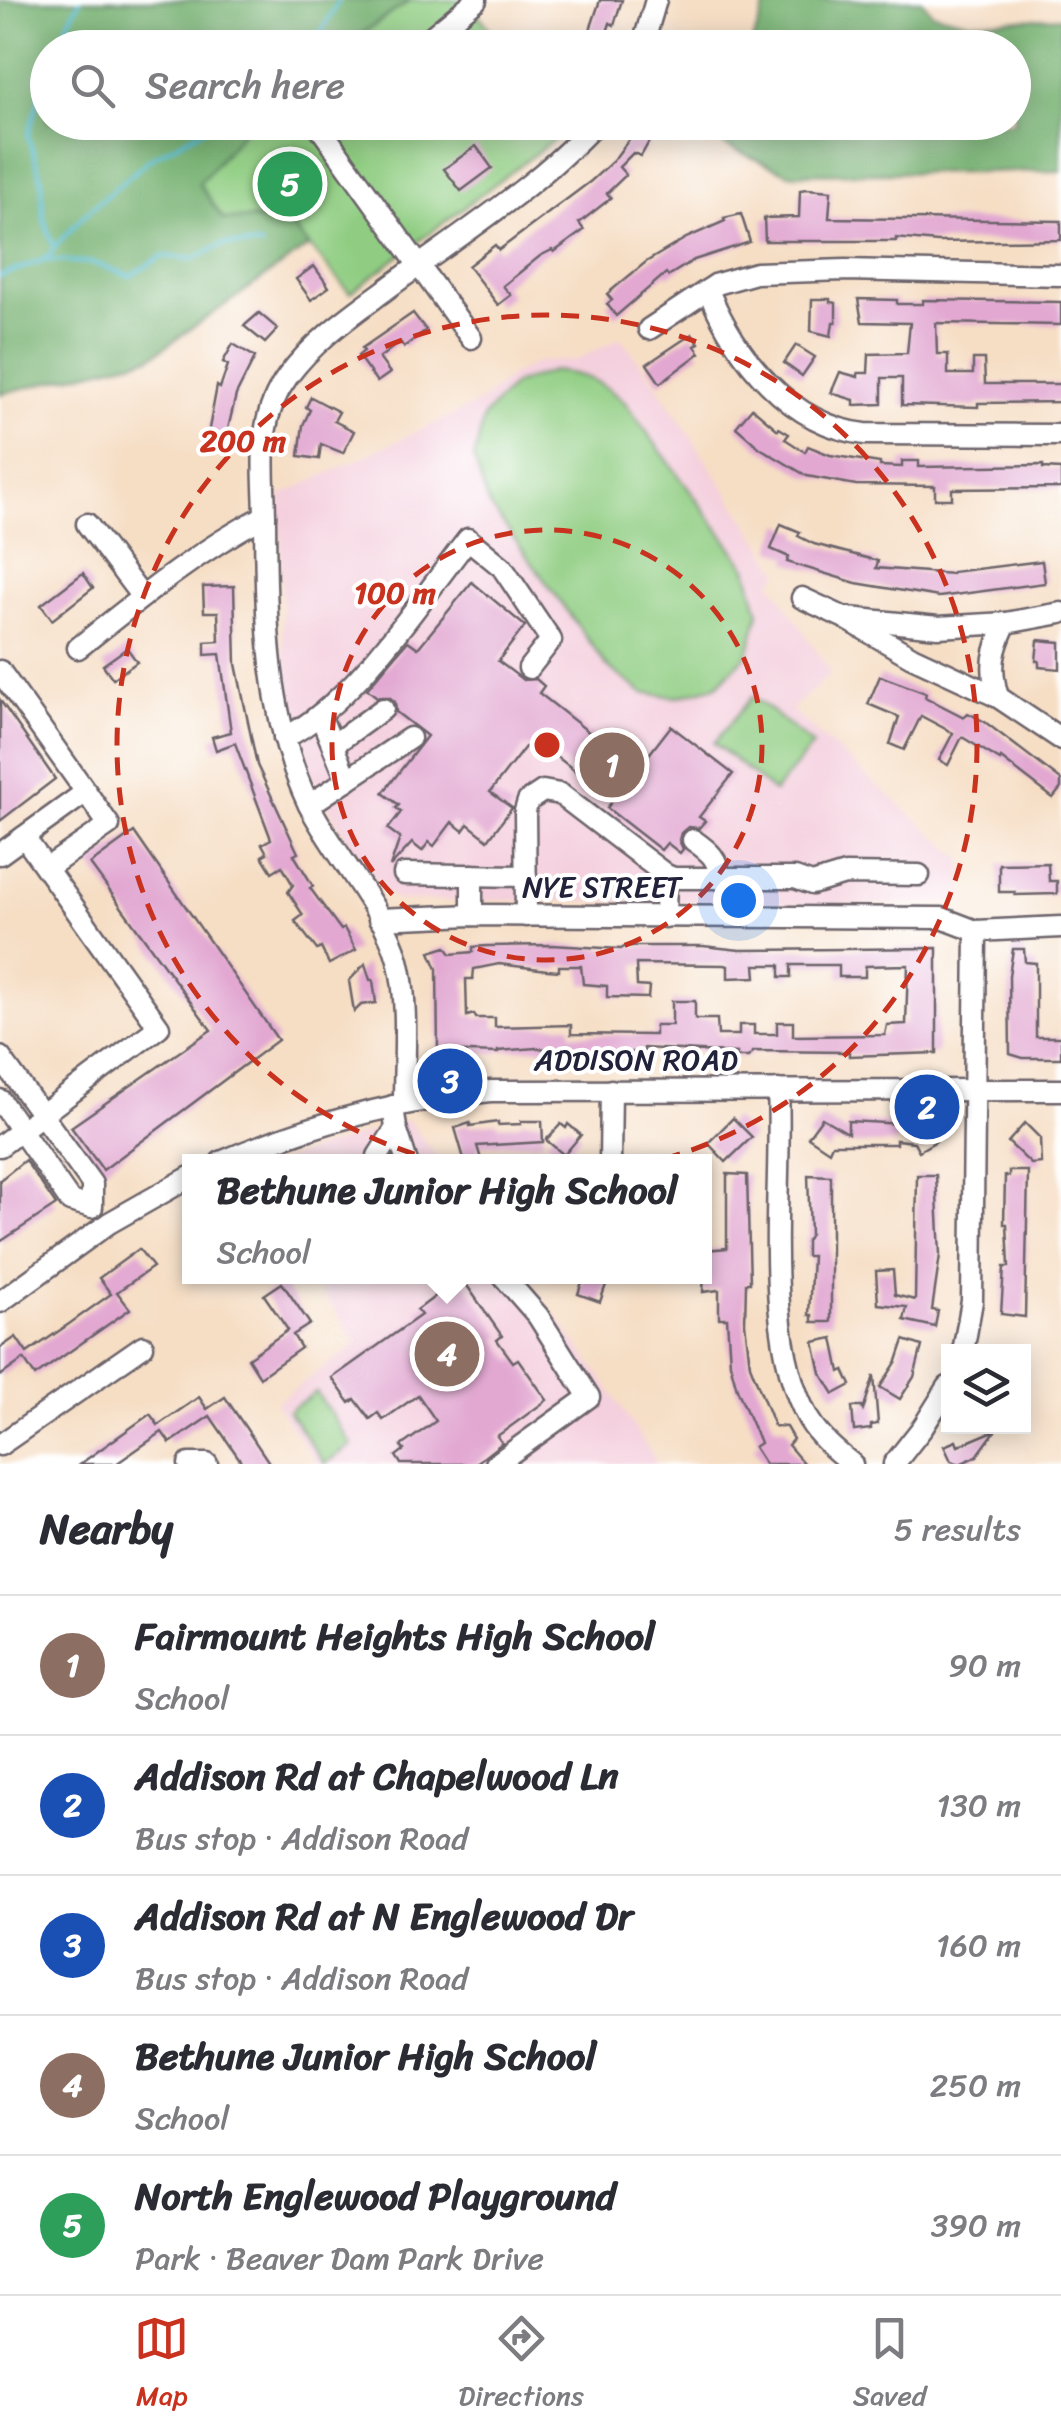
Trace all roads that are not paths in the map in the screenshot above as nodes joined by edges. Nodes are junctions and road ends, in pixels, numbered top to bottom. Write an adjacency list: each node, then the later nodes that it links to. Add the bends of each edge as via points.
1 (476, 0): 3 (street)
2 (656, 0): 4 (street)
3 (440, 30)
4 (647, 30)
5 (329, 140): 7 (street)
6 (577, 140): 7 (street)
7 (420, 264): 11 (street); 13 (street, via 328,332 274,398 263,438)
8 (1061, 274): 9 (street, via 778,271 729,278)
9 (708, 290): 10 (street); 12 (street, via 738,348 763,378 804,412 838,428 866,434)
10 (649, 330)
11 (470, 338)
12 (1061, 435)
13 (266, 516): 15 (street); 26 (street, via 268,638)
14 (87, 524): 15 (street)
15 (142, 597): 20 (street)
16 (802, 598): 18 (street)
17 (1061, 613): 19 (street)
18 (845, 618): 19 (street, via 938,627); 23 (street)
19 (1006, 623): 23 (street, via 992,655)
20 (78, 648)
21 (529, 668): 25 (street, via 551,640 502,567 468,539)
22 (0, 670): 31 (street)
23 (998, 697): 28 (street)
24 (383, 710): 29 (street)
25 (320, 715): 26 (street); 29 (street)
26 (284, 738): 32 (street)
27 (410, 738): 30 (street)
28 (1061, 739)
29 (332, 745): 30 (street)
30 (348, 780): 32 (street)
31 (86, 792): 33 (street); 36 (street, via 109,825)
32 (309, 805): 48 (street)
33 (24, 837): 35 (street); 36 (street)
34 (694, 840): 42 (street, via 719,863)
35 (0, 854)
36 (47, 868): 58 (street, via 159,1027)
37 (404, 874): 38 (street)
38 (472, 875): 41 (street); 44 (street)
39 (666, 875): 41 (street, via 552,790 533,796 525,811); 42 (street); 46 (street)
40 (919, 875): 43 (street, via 845,874)
41 (526, 876): 45 (street)
42 (720, 879): 43 (street, via 795,878)
43 (812, 884): 47 (street)
44 (472, 916): 45 (street, NYE STREET); 48 (street, NYE STREET)
45 (526, 916): 46 (street, NYE STREET)
46 (665, 918): 47 (street, NYE STREET)
47 (821, 918): 50 (street, NYE STREET, via 942,918)
48 (379, 919): 57 (street, via 401,974)
49 (1061, 926): 50 (street, NYE STREET)
50 (976, 930): 55 (street)
51 (0, 1058): 58 (street)
52 (611, 1090): 53 (street, ADDISON ROAD); 57 (street, ADDISON ROAD, via 491,1091); 66 (street)
53 (778, 1090): 55 (street, ADDISON ROAD); 80 (street, via 788,1364 810,1421)
54 (1061, 1090): 55 (street, ADDISON ROAD)
55 (972, 1092): 73 (street, via 972,1301)
56 (0, 1100): 60 (street)
57 (398, 1105): 59 (street); 63 (street, ADDISON ROAD)
58 (43, 1116): 60 (street); 61 (street)
59 (396, 1128): 64 (street); 65 (street)
60 (21, 1131): 62 (street); 67 (street)
61 (63, 1145): 67 (street); 69 (street, via 92,1184)
62 (0, 1146)
63 (242, 1154)
64 (379, 1154)
65 (404, 1154)
66 (610, 1154)
67 (41, 1159): 69 (street, via 70,1201)
68 (182, 1182): 70 (street)
69 (92, 1207): 70 (street)
70 (104, 1227): 72 (street)
71 (511, 1284): 79 (street, via 588,1397)
72 (0, 1302)
73 (964, 1344)
74 (143, 1346): 76 (street)
75 (941, 1398): 81 (street)
76 (0, 1445)
77 (189, 1464): 78 (street)
78 (207, 1464)
79 (496, 1464)
80 (852, 1464)
81 (894, 1464)

